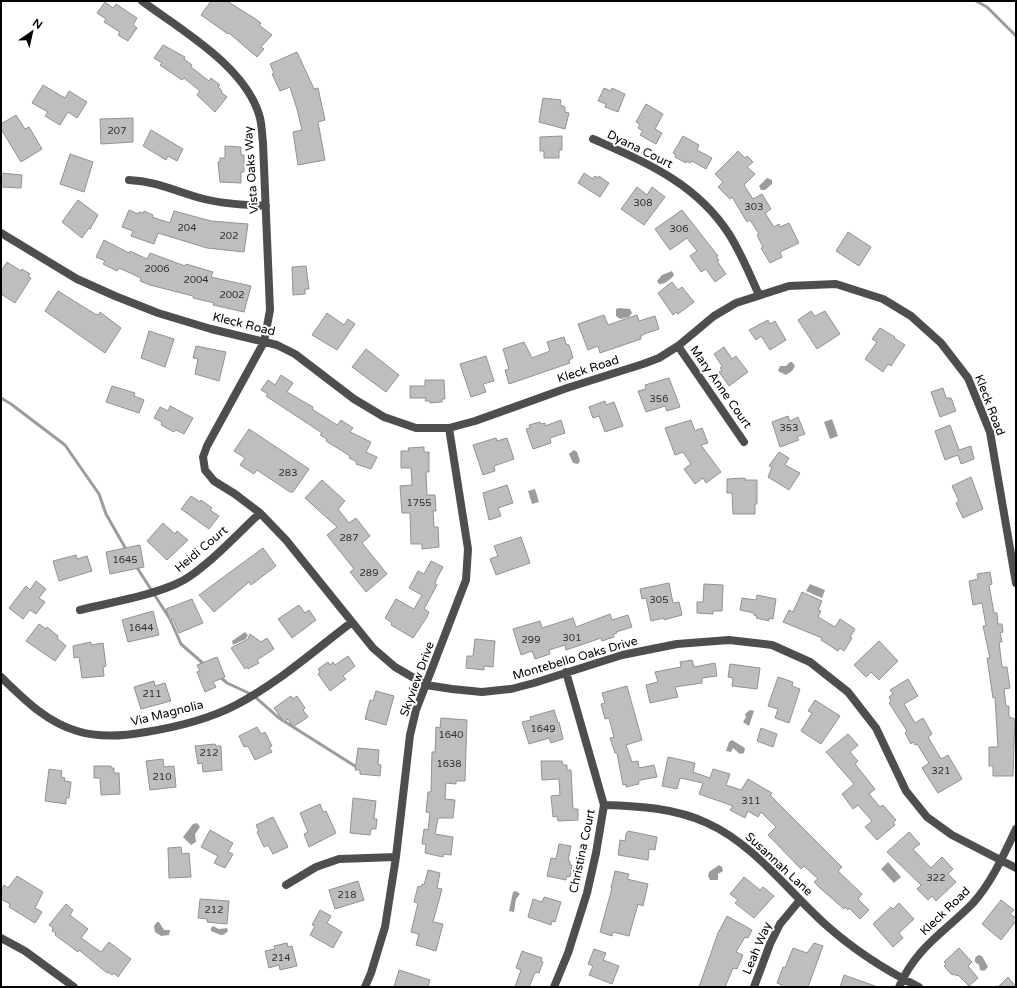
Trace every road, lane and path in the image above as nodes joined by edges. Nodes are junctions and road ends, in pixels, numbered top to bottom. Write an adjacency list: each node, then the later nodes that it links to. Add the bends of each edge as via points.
1 (142, 1): 4 (street, Vista Oaks Way, via 215,55 237,76 250,96 260,117)
2 (593, 139): 6 (street, Dyana Court, via 648,163 683,184 708,207 729,234)
3 (129, 180): 4 (street, via 146,180 204,199)
4 (266, 206): 7 (street, Vista Oaks Way, via 270,310)
5 (1, 233): 7 (street, Kleck Road, via 77,279 115,296 158,312)
6 (759, 295): 8 (street, Kleck Road, via 736,303 714,316); 12 (street, Kleck Road, via 789,286 836,284 884,299 910,316 942,343 968,378 990,432)
7 (264, 342): 9 (street, Kleck Road, via 295,354 354,399 384,417 416,428); 11 (street, Montebello Oaks Drive, via 203,457 205,470 214,481)
8 (678, 346): 9 (street, Kleck Road, via 643,364); 10 (street, Mary Anne Court)
9 (449, 428): 17 (street, Skyview Drive, via 468,549 466,580)
10 (744, 442)
11 (260, 513): 13 (street, Heidi Court, via 208,561 177,584); 14 (street, Montebello Oaks Drive, via 286,540)
12 (1016, 583)
13 (80, 610)
14 (352, 622): 16 (street, Via Magnolia, via 290,670 236,705 195,721 127,736 78,732 59,724 36,709); 17 (street, Montebello Oaks Drive, via 373,648 395,666)
15 (566, 672): 17 (street, Montebello Oaks Drive, via 516,688 482,692); 18 (street, Christina Court); 21 (street, Montebello Oaks Drive, via 622,655 677,644 729,640 772,645 810,662 848,692 876,728 906,791 927,817 952,835)
16 (1, 678)
17 (426, 685): 20 (street, Skyview Drive, via 410,735)
18 (604, 805): 24 (street, Susannah Lane, via 654,808 707,823 732,837); 29 (street, Christina Court, via 587,892 568,953)
19 (1016, 829): 21 (street, Kleck Road)
20 (396, 857): 23 (street, via 339,859 316,867); 28 (street, Skyview Drive, via 385,927)
21 (1001, 859): 22 (street, Montebello Oaks Drive); 26 (street, Kleck Road, via 989,882 973,903 919,952)
22 (1016, 868)
23 (286, 885)
24 (800, 900): 26 (street, Susannah Lane, via 853,949); 30 (street, Leah Way, via 780,924)
25 (1, 938): 27 (street, via 25,951)
26 (903, 979): 31 (street, Kleck Road); 32 (street, Susannah Lane)
27 (74, 987)
28 (365, 987)
29 (554, 987)
30 (754, 987)
31 (899, 987)
32 (919, 987)

